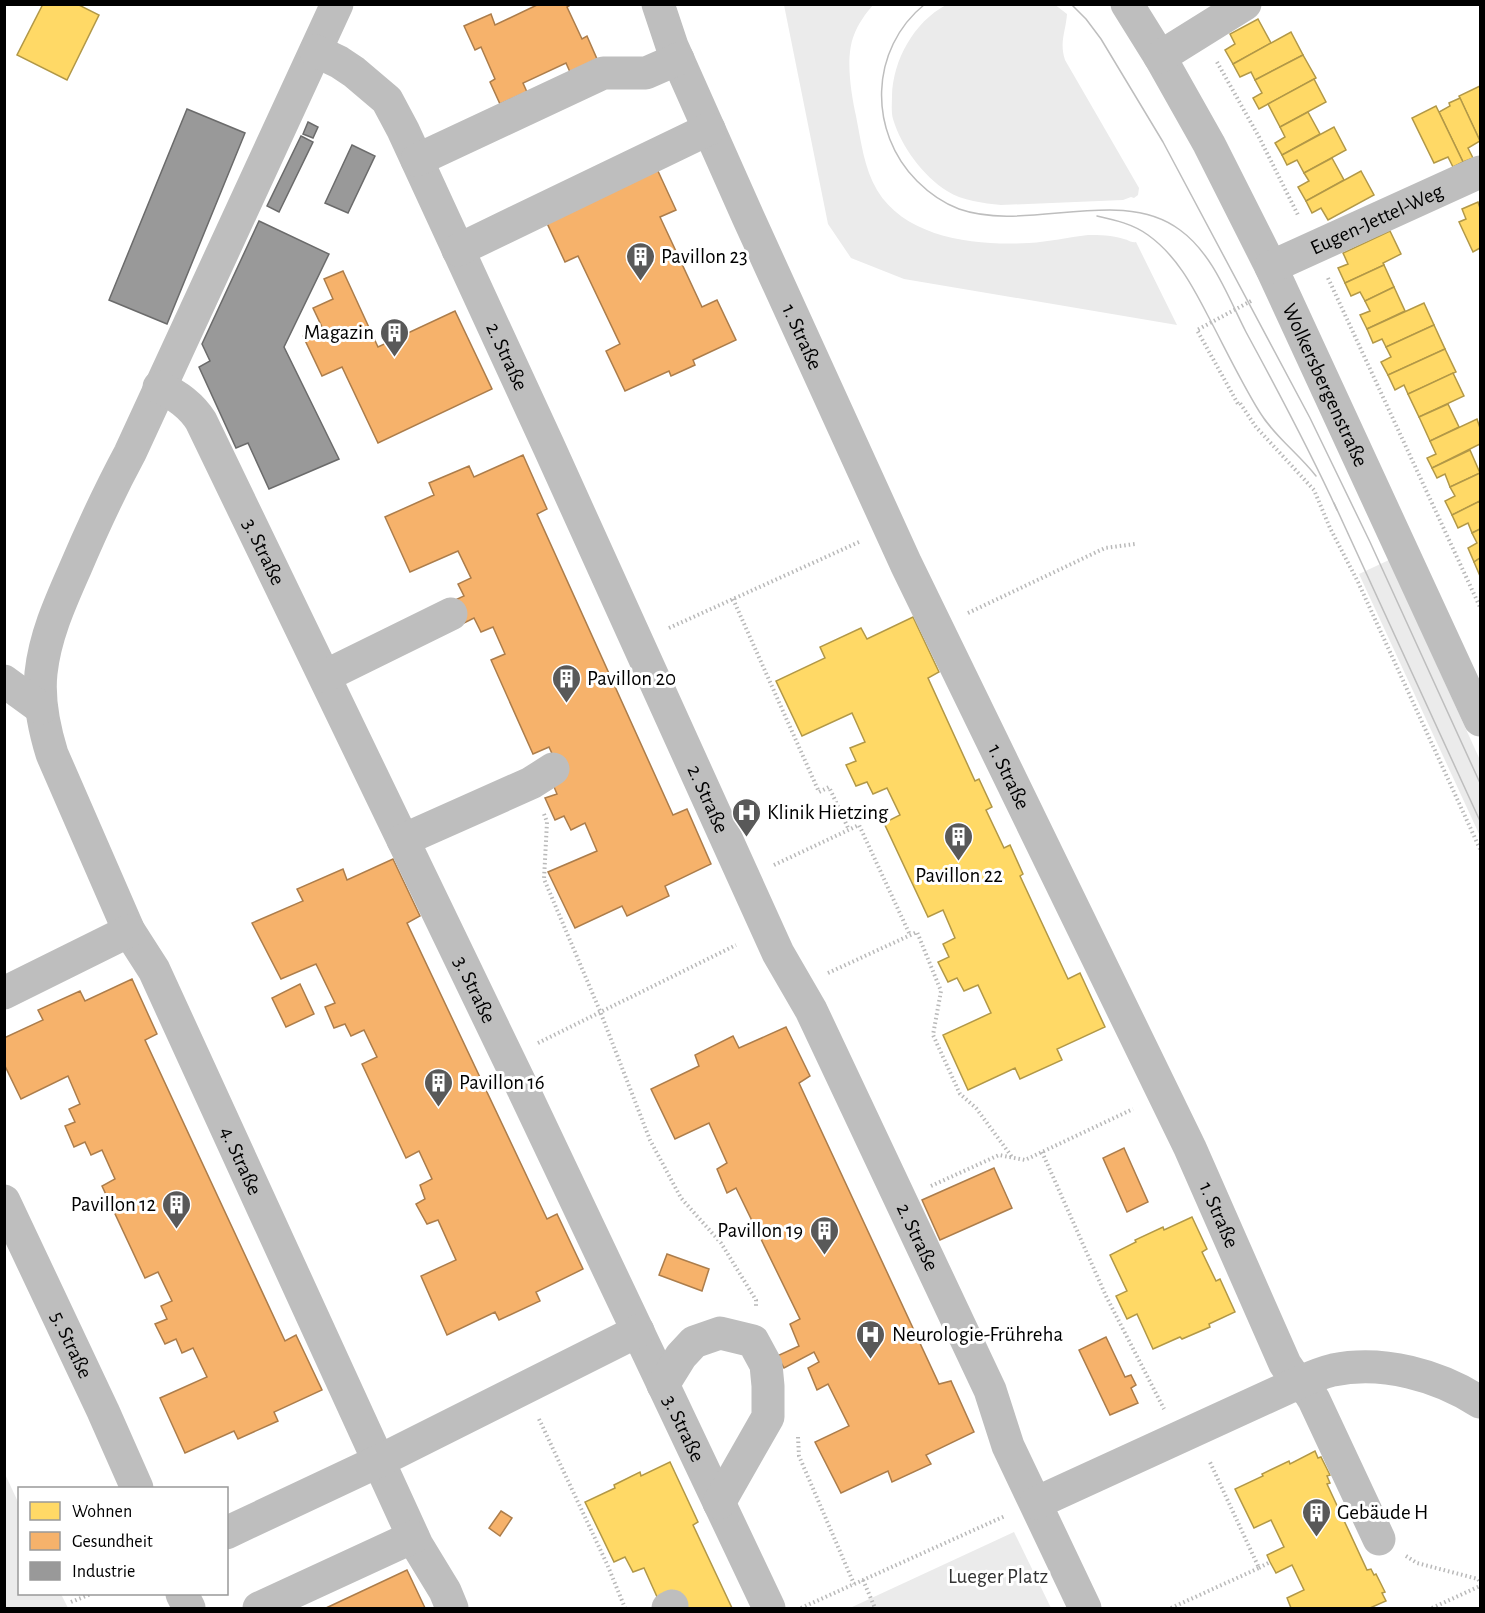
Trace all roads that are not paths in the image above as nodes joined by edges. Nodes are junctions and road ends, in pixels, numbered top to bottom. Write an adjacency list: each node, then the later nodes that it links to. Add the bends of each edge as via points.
1 (338, 4): 5 (street, 4. Straße)
2 (658, 4): 7 (street, 1. Straße)
3 (1127, 4): 6 (street, Wolkersbergenstraße)
4 (1245, 4): 6 (street)
5 (316, 51): 9 (street, 2. Straße, via 346,67 387,99); 13 (street, 4. Straße)
6 (1160, 57): 12 (street, Wolkersbergenstraße)
7 (678, 59): 8 (street, 1. Straße); 9 (street, via 646,73 603,73)
8 (709, 129): 11 (street); 25 (street, 1. Straße, via 890,528 1190,1148)
9 (417, 160): 11 (street, 2. Straße)
10 (1480, 172): 12 (street, Eugen-Jettel-Weg)
11 (459, 250): 31 (street, 2. Straße, via 767,930 811,1010 990,1390 1008,1446)
12 (1272, 267): 18 (street, Wolkersbergenstraße)
13 (159, 387): 15 (street, 3. Straße, via 191,406 201,421); 17 (street, 4. Straße, via 56,613 43,663)
14 (451, 614): 15 (street)
15 (325, 676): 20 (street, 3. Straße)
16 (4, 681): 17 (street)
17 (41, 708): 21 (street, 4. Straße, via 52,754)
18 (1480, 720)
19 (542, 776): 20 (street)
20 (403, 840): 24 (street, 3. Straße)
21 (129, 931): 22 (street); 28 (street, 4. Straße, via 154,970)
22 (4, 993)
23 (4, 1201): 29 (street, 5. Straße)
24 (638, 1331): 26 (street, 3. Straße); 28 (street)
25 (1298, 1383): 27 (street, via 1332,1370 1388,1368 1447,1385); 31 (street); 34 (street, 1. Straße, via 1314,1400)
26 (663, 1385): 30 (street, 3. Straße); 30 (street, via 694,1342 720,1333 753,1341 766,1365 768,1417)
27 (1480, 1402)
28 (379, 1461): 32 (street); 33 (street, 4. Straße)
29 (137, 1487)
30 (719, 1503): 37 (street, 3. Straße)
31 (1036, 1503): 38 (street, 2. Straße)
32 (228, 1532)
33 (413, 1537): 35 (street); 36 (street, 4. Straße)
34 (1379, 1539)
35 (259, 1608)
36 (452, 1608)
37 (769, 1608)
38 (1085, 1608)

